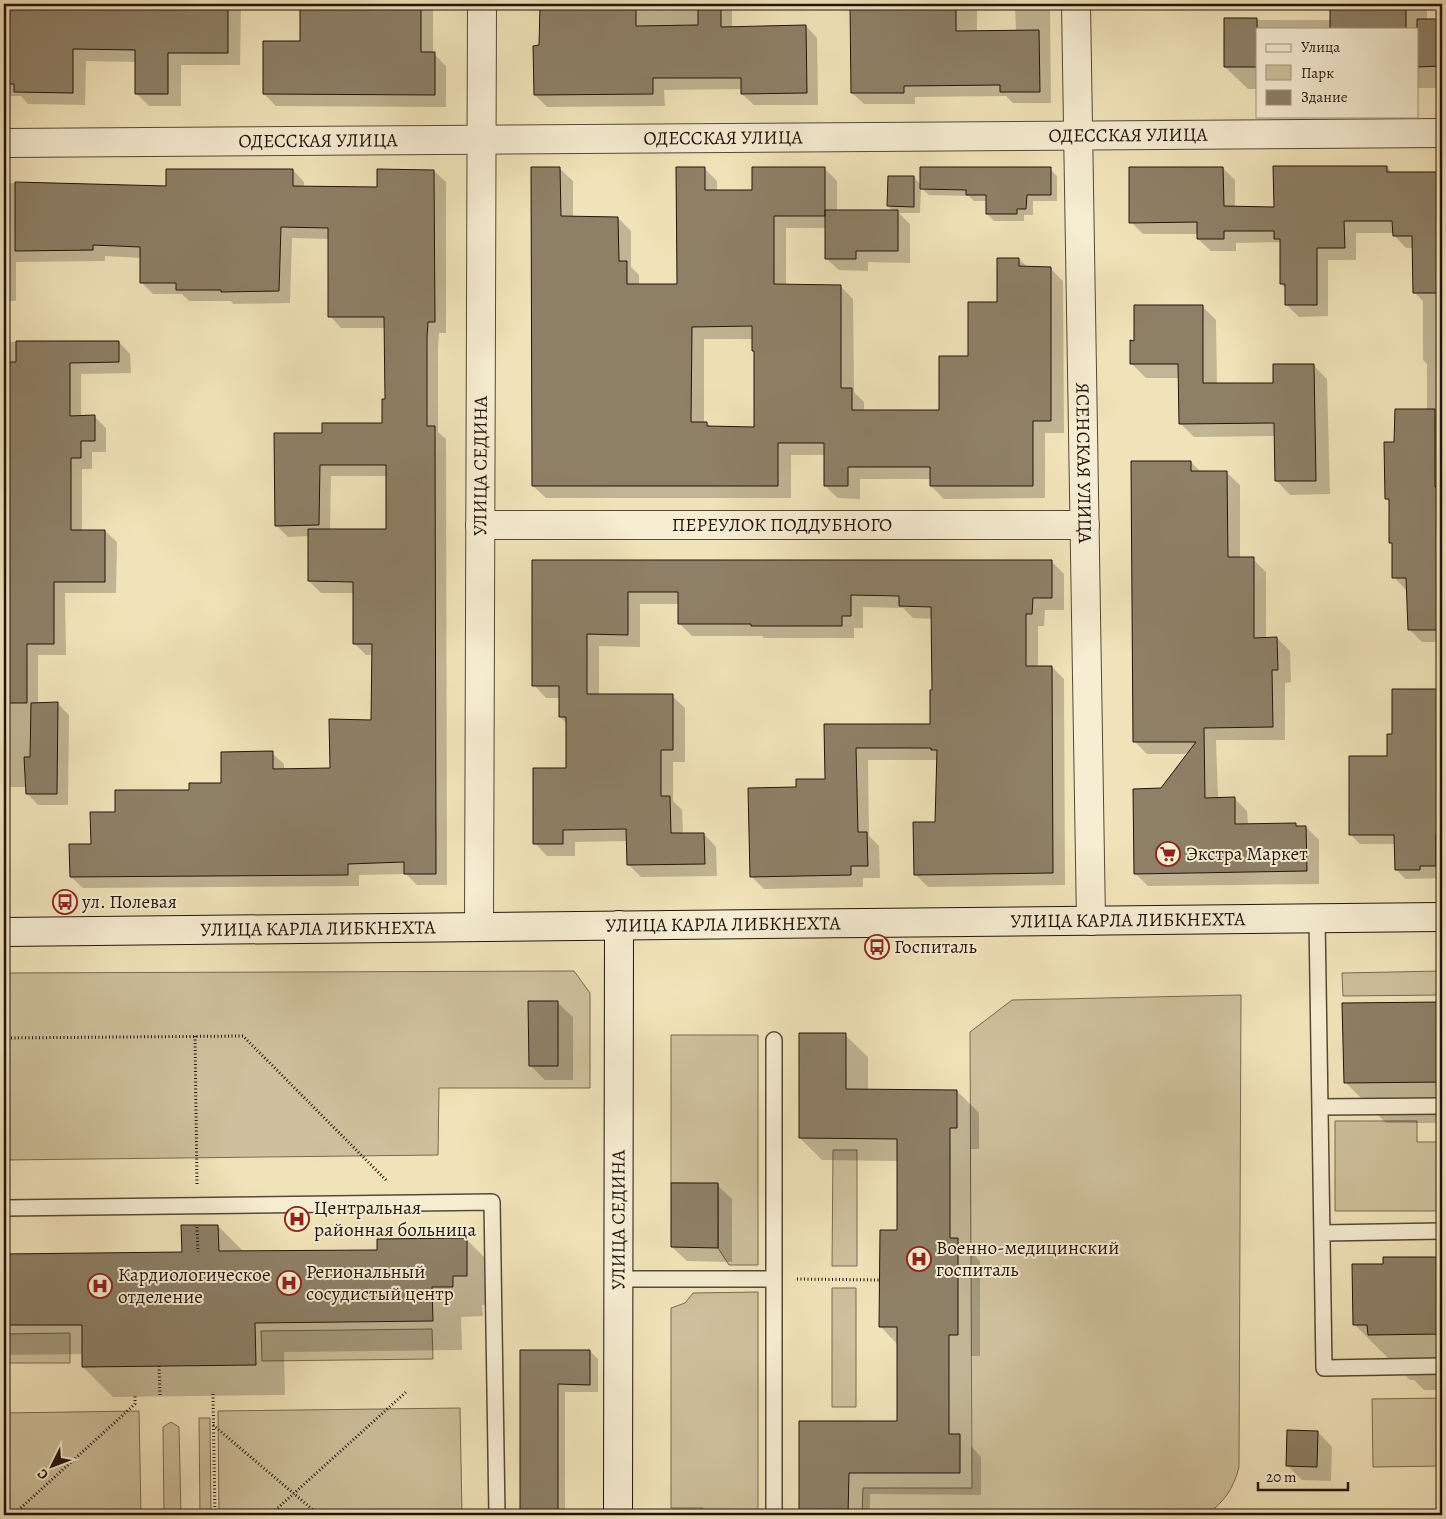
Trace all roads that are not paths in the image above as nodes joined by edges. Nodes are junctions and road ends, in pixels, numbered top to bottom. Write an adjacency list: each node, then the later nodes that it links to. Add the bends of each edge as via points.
1 (482, 4): 5 (street, УЛИЦА СЕДИНА)
2 (1076, 4): 4 (street, ЯСЕНСКАЯ УЛИЦА)
3 (1442, 133): 4 (street, ОДЕССКАЯ УЛИЦА)
4 (1078, 135): 5 (street, ОДЕССКАЯ УЛИЦА); 7 (street, ЯСЕНСКАЯ УЛИЦА)
5 (481, 140): 6 (street, ОДЕССКАЯ УЛИЦА); 8 (street, УЛИЦА СЕДИНА)
6 (4, 143)
7 (1085, 525): 8 (street, ПЕРЕУЛОК ПОДДУБНОГО); 11 (street, ЯСЕНСКАЯ УЛИЦА)
8 (480, 526): 13 (street, УЛИЦА СЕДИНА)
9 (1442, 917): 10 (street, УЛИЦА КАРЛА ЛИБКНЕХТА)
10 (1317, 918): 11 (street, УЛИЦА КАРЛА ЛИБКНЕХТА); 17 (lane)
11 (1090, 921): 12 (street, УЛИЦА КАРЛА ЛИБКНЕХТА)
12 (619, 925): 13 (street, УЛИЦА КАРЛА ЛИБКНЕХТА); 21 (street, УЛИЦА СЕДИНА)
13 (479, 927): 14 (street, УЛИЦА КАРЛА ЛИБКНЕХТА)
14 (4, 932)
15 (774, 1040): 22 (lane)
16 (1442, 1106): 17 (lane)
17 (1320, 1107): 20 (lane)
18 (4, 1208): 24 (lane, via 492,1202)
19 (1442, 1231): 20 (lane)
20 (1322, 1233): 23 (lane, via 1324,1368)
21 (618, 1278): 22 (lane); 25 (street, УЛИЦА СЕДИНА)
22 (774, 1279): 26 (lane)
23 (1442, 1366)
24 (497, 1515)
25 (618, 1515)
26 (774, 1515)

